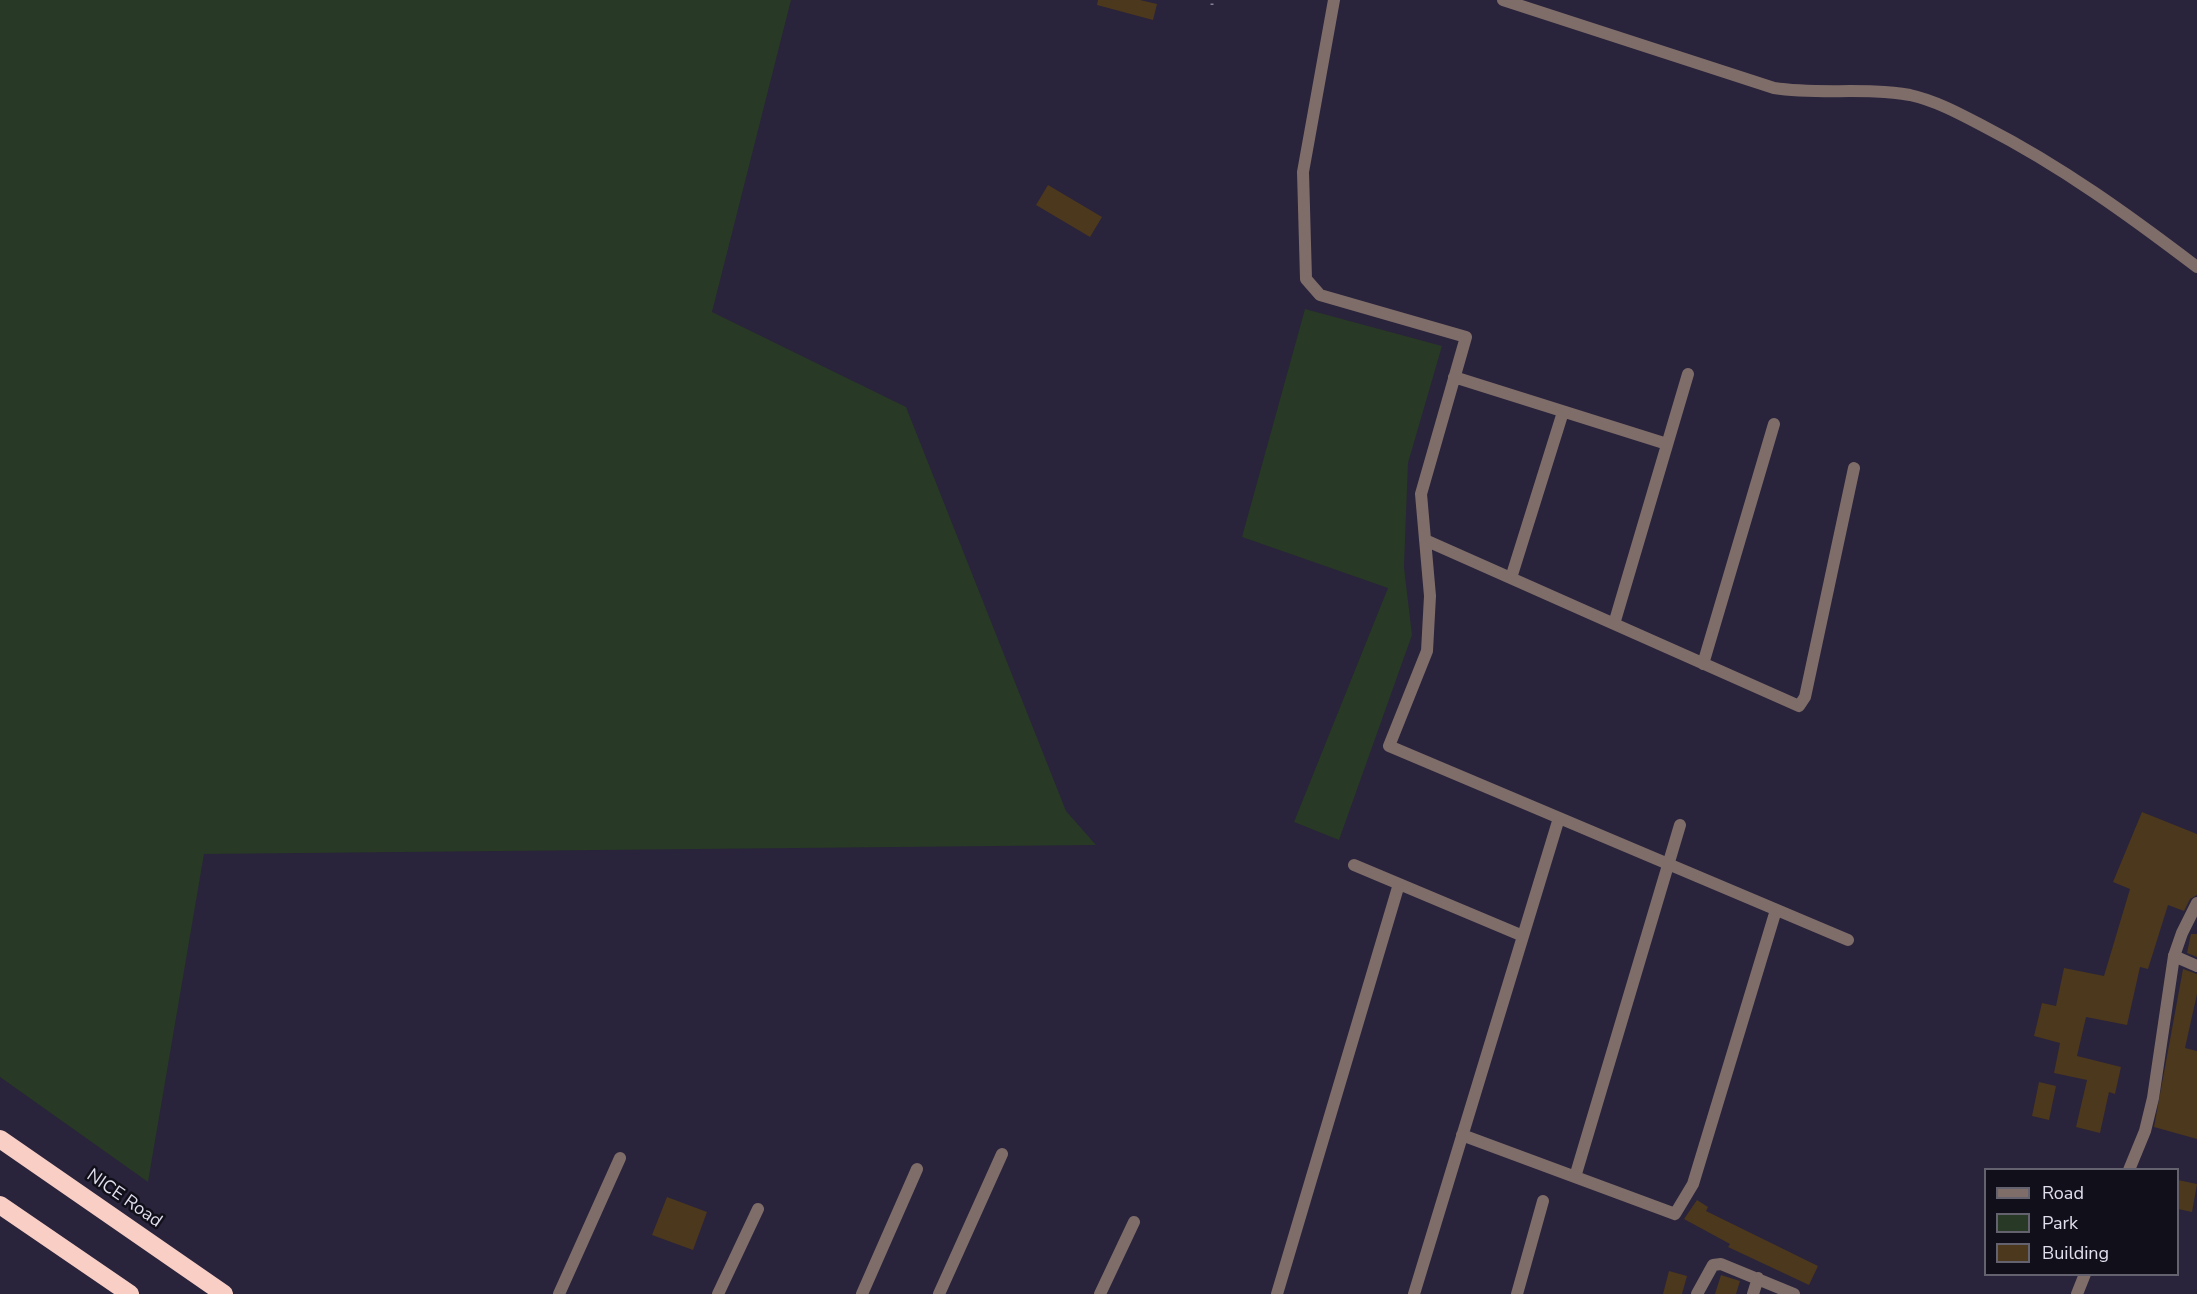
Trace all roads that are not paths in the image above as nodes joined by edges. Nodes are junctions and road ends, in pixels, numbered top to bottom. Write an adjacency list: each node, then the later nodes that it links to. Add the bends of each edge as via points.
1 (1334, 0): 5 (street, via 1304,172 1306,279 1320,295 1466,337)
2 (1503, 0): 3 (street, via 1774,88 1911,96 1952,110 2071,176)
3 (2197, 267)
4 (1688, 374): 8 (street)
5 (1454, 377): 6 (street); 10 (street, via 1421,494)
6 (1563, 411): 8 (street); 11 (street)
7 (1774, 424): 13 (street)
8 (1667, 444): 12 (street)
9 (1854, 468): 13 (street, via 1805,698 1799,706)
10 (1425, 540): 11 (street); 14 (street, via 1430,597 1427,651 1389,746)
11 (1511, 578): 12 (street)
12 (1614, 624): 13 (street)
13 (1703, 664)
14 (1559, 818): 16 (street); 21 (street)
15 (1680, 825): 16 (street)
16 (1668, 864): 20 (street); 31 (street)
17 (1353, 865): 18 (street)
18 (1399, 884): 21 (street); 45 (street)
19 (2197, 903): 23 (street)
20 (1776, 910): 22 (street); 31 (street, via 1693,1184 1675,1214)
21 (1523, 936): 25 (street)
22 (1848, 940)
23 (2174, 956): 24 (street); 29 (street, via 2153,1098)
24 (2197, 966)
25 (1462, 1135): 31 (street); 46 (street)
26 (0, 1139): 39 (highway, NICE Road)
27 (1002, 1154): 43 (street)
28 (620, 1158): 40 (street)
29 (2130, 1168)
30 (917, 1170): 42 (street)
31 (1575, 1177)
32 (1543, 1201): 47 (street)
33 (0, 1205): 38 (highway)
34 (758, 1209): 41 (street)
35 (1134, 1222): 44 (street)
36 (2085, 1276): 51 (street)
37 (1758, 1278): 48 (street, via 1721,1264 1713,1266); 49 (street); 50 (street)
38 (130, 1294)
39 (224, 1294)
40 (559, 1294)
41 (718, 1294)
42 (862, 1294)
43 (939, 1294)
44 (1100, 1294)
45 (1277, 1294)
46 (1414, 1294)
47 (1517, 1294)
48 (1697, 1294)
49 (1753, 1294)
50 (1794, 1294)
51 (2077, 1294)

